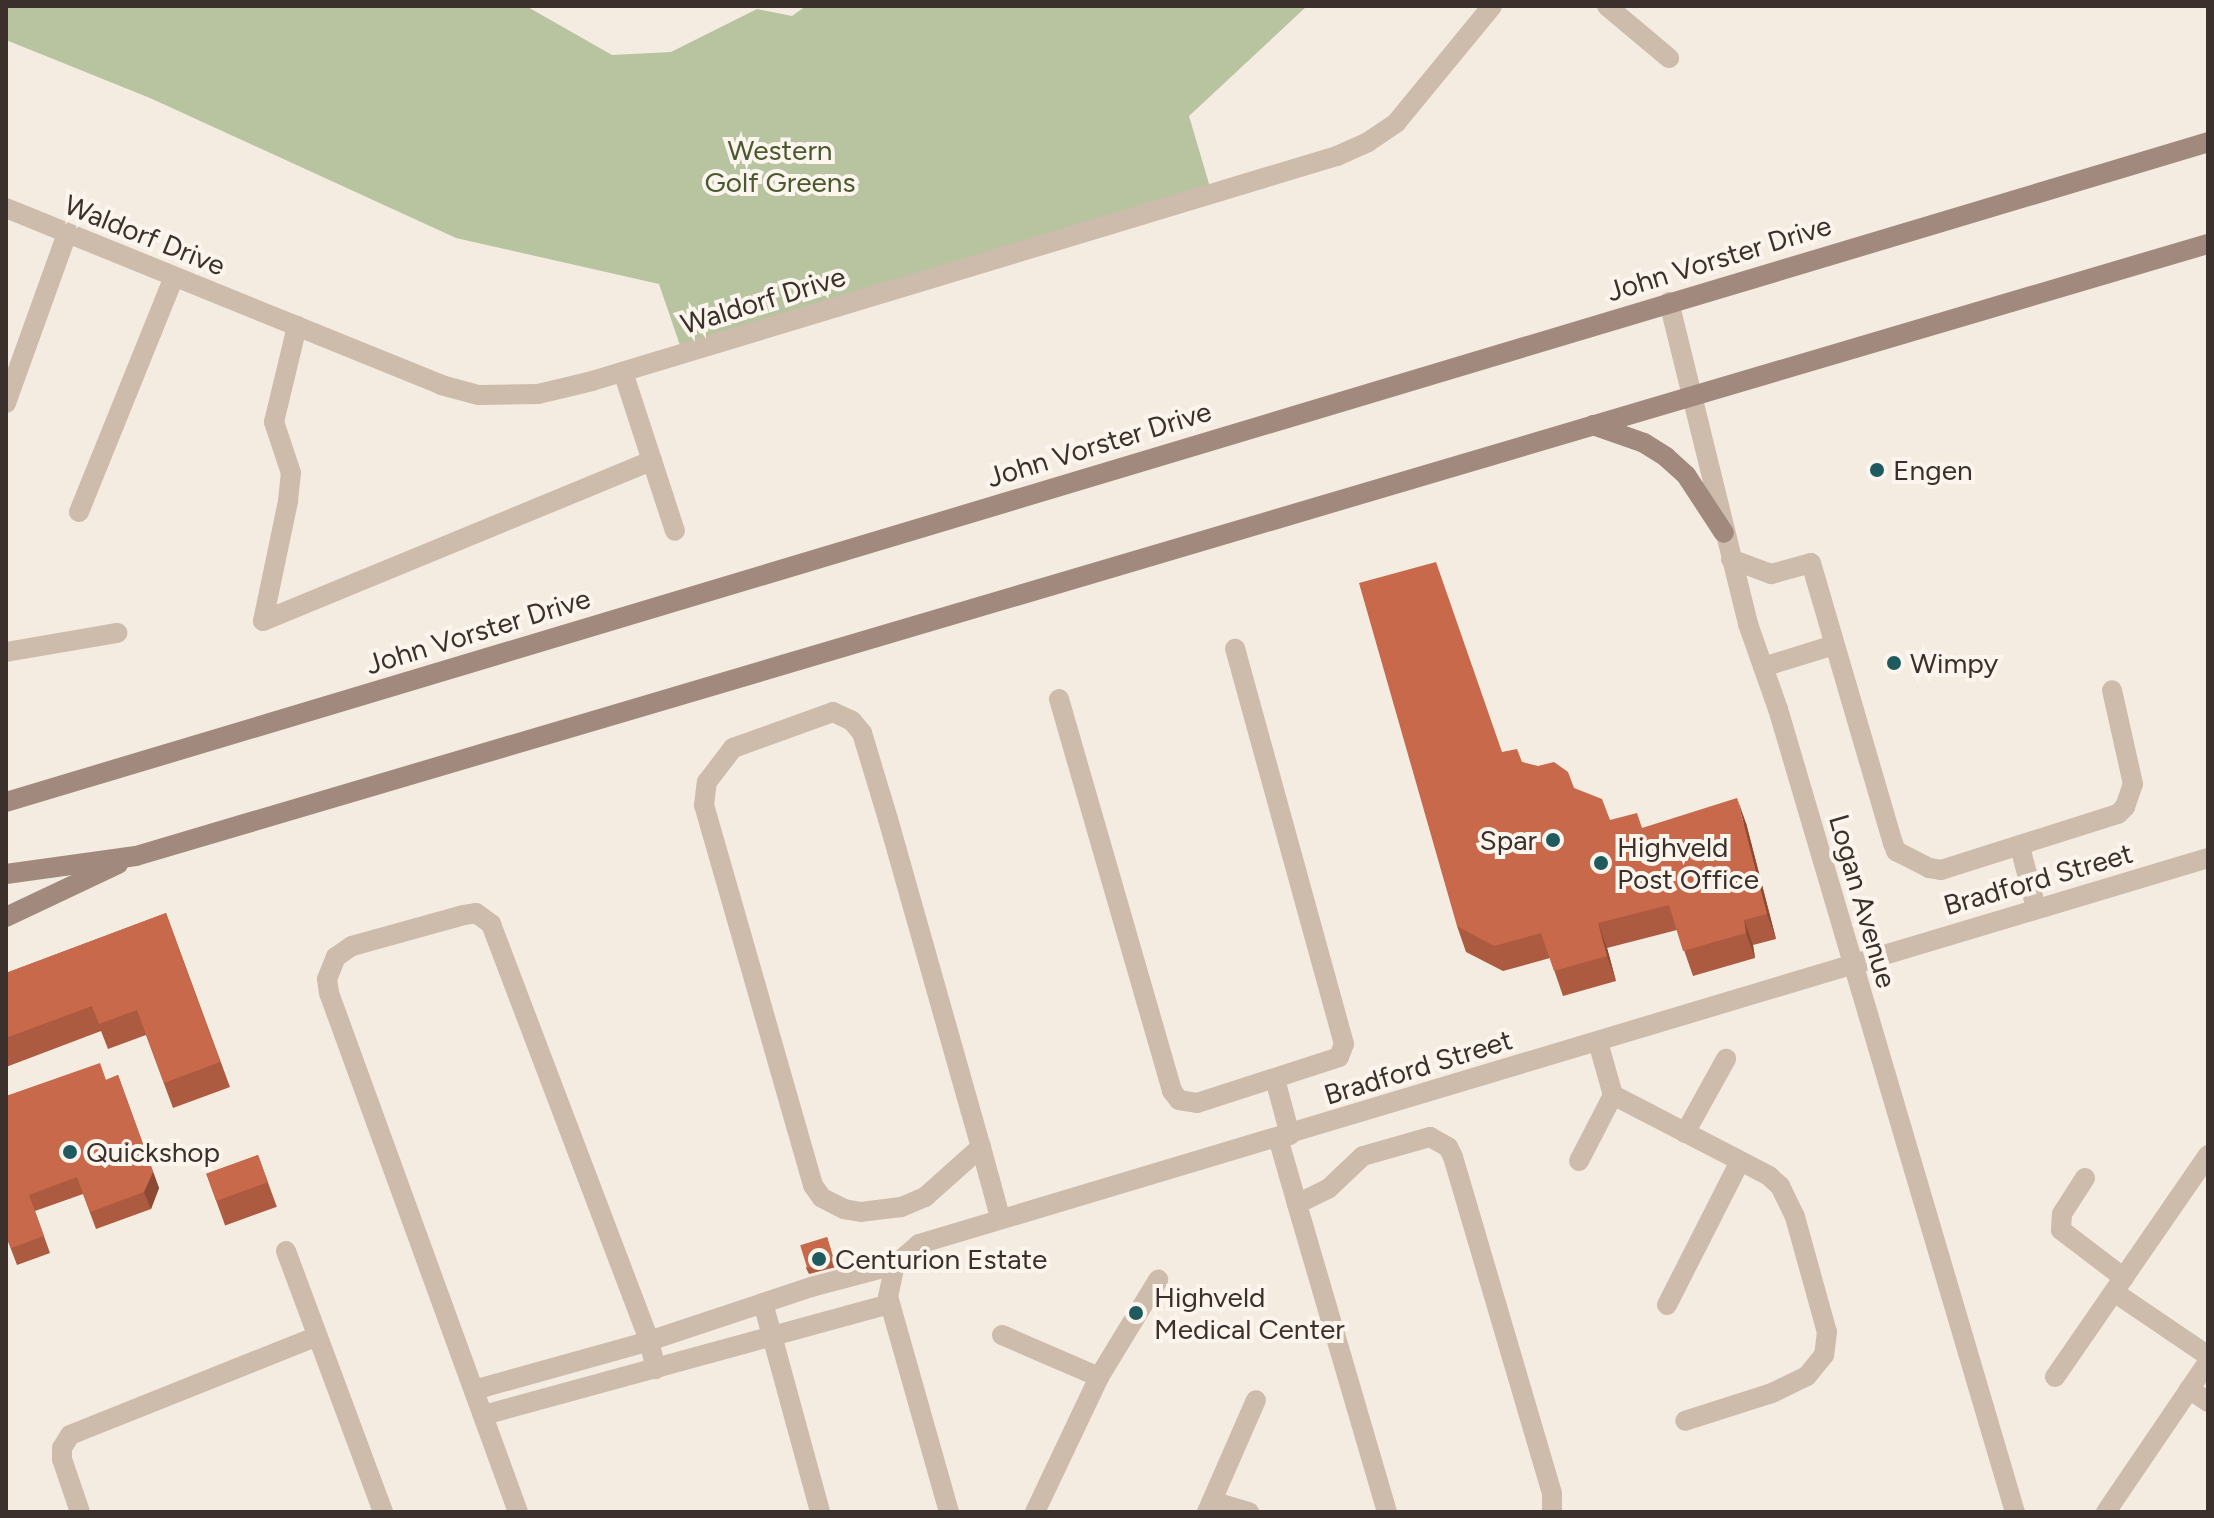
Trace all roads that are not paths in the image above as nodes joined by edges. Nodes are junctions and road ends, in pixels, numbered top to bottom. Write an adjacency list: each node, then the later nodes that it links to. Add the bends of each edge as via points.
1 (1492, 6): 11 (street, Waldorf Drive, via 1396,123 1337,156)
2 (1607, 6): 3 (street)
3 (1669, 58)
4 (2208, 142): 9 (main road, John Vorster Drive)
5 (6, 208): 6 (street, Waldorf Drive)
6 (67, 234): 8 (street, Waldorf Drive); 13 (street)
7 (2208, 244): 12 (main road)
8 (174, 277): 10 (street, Waldorf Drive); 16 (street)
9 (1669, 302): 12 (street, Logan Avenue); 27 (main road, John Vorster Drive)
10 (297, 326): 11 (street, Waldorf Drive, via 441,385 479,395 538,394); 15 (street, via 274,422 291,473 263,621)
11 (623, 372): 15 (street)
12 (1690, 394): 14 (main road); 18 (street, Logan Avenue)
13 (6, 403)
14 (1593, 425): 18 (main road, via 1666,457 1686,475); 29 (main road)
15 (652, 461): 17 (street)
16 (79, 512)
17 (675, 531)
18 (1724, 533): 19 (street, Logan Avenue)
19 (1731, 559): 21 (street, via 1771,574 1811,563); 24 (street, Logan Avenue)
20 (117, 633): 23 (street)
21 (1834, 645): 24 (street); 28 (street, via 1896,851 1941,870)
22 (1235, 649): 37 (street, via 1344,1035 1339,1057)
23 (6, 652)
24 (1763, 667): 34 (street, Logan Avenue)
25 (2112, 690): 28 (street, via 2133,784 2125,807 2118,814)
26 (1059, 699): 37 (street, via 1172,1091 1179,1100 1197,1103)
27 (6, 802)
28 (2020, 847): 32 (street)
29 (136, 856): 31 (main road); 33 (main road)
30 (2208, 858): 32 (street, Bradford Street)
31 (6, 874)
32 (2036, 908): 34 (street, Bradford Street)
33 (6, 917)
34 (1852, 962): 35 (street, Bradford Street); 80 (street, Logan Avenue)
35 (1598, 1042): 38 (street); 40 (street, Bradford Street)
36 (1726, 1059): 39 (street)
37 (1275, 1079): 40 (street)
38 (1613, 1095): 39 (street); 43 (street)
39 (1685, 1133): 44 (street)
40 (1284, 1137): 46 (street); 47 (street, Bradford Street)
41 (981, 1147): 41 (street, via 925,1197 901,1207 844,1209 822,1198 813,1185 704,805 707,782 733,748 833,712 862,733); 47 (street)
42 (2208, 1155): 51 (street)
43 (1579, 1161)
44 (1740, 1161): 54 (street); 69 (street, via 1780,1186 1795,1217 1827,1332 1824,1355 1807,1376 1791,1385)
45 (2085, 1178): 51 (street, via 2062,1214 2061,1230)
46 (1297, 1204): 78 (street); 79 (street, via 1328,1189 1363,1156 1430,1137 1448,1147 1548,1477)
47 (1000, 1218): 49 (street, Bradford Street, via 919,1244)
48 (286, 1251): 56 (street)
49 (895, 1265): 52 (street); 53 (street)
50 (1158, 1280): 62 (street)
51 (2119, 1285): 59 (street); 63 (street)
52 (763, 1303): 57 (street); 58 (street)
53 (889, 1304): 57 (street); 75 (street)
54 (1667, 1305)
55 (1002, 1335): 62 (street)
56 (317, 1336): 71 (street, via 70,1435 62,1459); 72 (street)
57 (771, 1339): 61 (street); 74 (street)
58 (649, 1341): 61 (street); 65 (street); 65 (street, via 491,924 476,913 366,942 336,957 327,979 329,993)
59 (2208, 1356)
60 (2208, 1362): 64 (street)
61 (656, 1369): 68 (street)
62 (1099, 1377): 76 (street)
63 (2055, 1377)
64 (2189, 1389): 67 (street); 81 (street)
65 (474, 1390): 68 (street)
66 (1256, 1400): 70 (street)
67 (2208, 1402)
68 (484, 1415): 73 (street)
69 (1685, 1421)
70 (1209, 1507): 77 (street)
71 (80, 1512)
72 (383, 1512)
73 (518, 1512)
74 (820, 1512)
75 (949, 1512)
76 (1034, 1512)
77 (1249, 1512)
78 (1387, 1512)
79 (1552, 1512)
80 (2015, 1512)
81 (2106, 1512)

